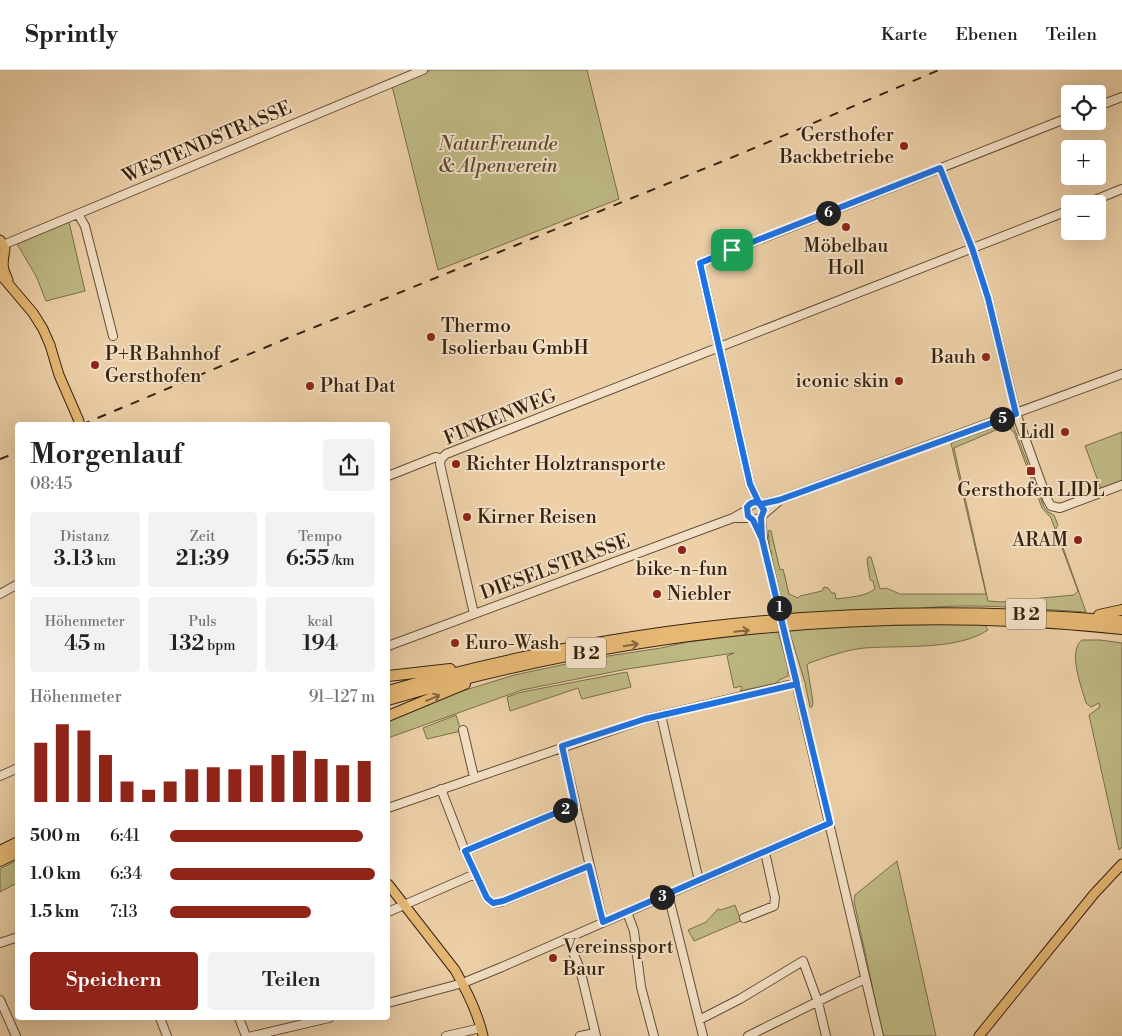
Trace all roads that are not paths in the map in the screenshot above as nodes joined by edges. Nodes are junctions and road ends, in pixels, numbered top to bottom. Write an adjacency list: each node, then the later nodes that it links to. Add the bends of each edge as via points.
1 (423, 70): 9 (street, WESTENDSTRASSE)
2 (1122, 97): 3 (street)
3 (1106, 103)
4 (1061, 121): 5 (street)
5 (940, 168): 11 (street); 16 (street, via 700,263)
6 (1122, 189): 7 (street)
7 (1106, 195)
8 (1061, 213): 11 (street, FINKENWEG)
9 (78, 214): 10 (street, WESTENDSTRASSE); 15 (street, via 87,235)
10 (2, 243): 12 (main road, via 5,252)
11 (972, 248): 16 (street, FINKENWEG); 18 (street, via 988,298)
12 (1, 259): 14 (main road)
13 (0, 274): 14 (main road)
14 (11, 286): 19 (main road, via 46,334)
15 (113, 336)
16 (719, 347): 20 (street, FINKENWEG, via 446,454); 22 (street)
17 (1122, 374): 18 (street, DIESELSTRASSE)
18 (1016, 414): 23 (street, via 1051,506 1060,508); 24 (street, DIESELSTRASSE)
19 (79, 421)
20 (441, 459): 21 (street, via 436,457); 32 (street, FINKENWEG)
21 (390, 475)
22 (750, 484): 25 (street); 26 (street)
23 (1122, 485)
24 (779, 500): 25 (street, DIESELSTRASSE); 27 (street, DIESELSTRASSE)
25 (760, 504): 26 (street, DIESELSTRASSE); 27 (street)
26 (748, 507): 27 (street); 28 (street, DIESELSTRASSE)
27 (757, 517): 28 (street, DIESELSTRASSE); 40 (street, bridge)
28 (733, 518): 32 (street, DIESELSTRASSE)
29 (15, 586): 30 (street)
30 (0, 594)
31 (1122, 610): 33 (highway)
32 (474, 614): 36 (street, DIESELSTRASSE)
33 (1082, 617): 34 (highway, B 2); 37 (highway, B 2, via 912,612 788,618 623,638)
34 (1122, 620)
35 (1122, 629): 38 (highway, B 2, one-way to 35, via 676,638 816,625 971,621)
36 (390, 645)
37 (476, 668): 39 (highway); 41 (highway, B 2)
38 (498, 671): 42 (highway, B 2); 43 (highway, one-way to 38)
39 (390, 676)
40 (797, 684): 44 (street); 53 (street)
41 (390, 691)
42 (390, 699)
43 (390, 715)
44 (661, 715): 46 (street); 63 (street)
45 (463, 730): 49 (street)
46 (562, 746): 49 (street); 51 (street)
47 (15, 769): 48 (street)
48 (0, 776)
49 (474, 777): 50 (street)
50 (441, 789): 52 (street); 56 (street)
51 (575, 805): 56 (street); 61 (street)
52 (390, 807)
53 (830, 823): 57 (street); 74 (street)
54 (15, 844): 55 (highway)
55 (0, 851)
56 (465, 851): 62 (street)
57 (765, 852): 63 (street); 69 (street, via 774,906)
58 (15, 854): 59 (highway)
59 (0, 861)
60 (1122, 864): 98 (main road)
61 (589, 866): 62 (street, via 493,903); 70 (street)
62 (475, 874): 66 (street)
63 (699, 881): 65 (street)
64 (390, 887): 66 (main road)
65 (668, 894): 68 (street); 83 (street)
66 (403, 904): 67 (street); 75 (main road)
67 (390, 911)
68 (627, 912): 70 (street); 93 (street, via 634,931 641,986)
69 (744, 918)
70 (603, 922): 72 (street)
71 (15, 938): 73 (street)
72 (568, 938): 75 (street); 86 (street, via 580,969)
73 (0, 943)
74 (866, 979): 78 (street); 97 (street)
75 (463, 983): 77 (street); 84 (main road)
76 (0, 1000): 79 (street)
77 (390, 1002)
78 (818, 1002): 83 (street, via 803,961); 95 (street); 96 (street)
79 (4, 1014): 87 (street)
80 (161, 1020): 88 (street)
81 (239, 1020): 89 (street)
82 (322, 1020): 85 (street)
83 (699, 1020): 94 (street)
84 (482, 1032): 91 (street)
85 (270, 1034): 90 (street)
86 (596, 1034): 92 (street)
87 (16, 1036)
88 (167, 1036)
89 (246, 1036)
90 (252, 1036)
91 (446, 1036)
92 (580, 1036)
93 (654, 1036)
94 (703, 1036)
95 (748, 1036)
96 (826, 1036)
97 (879, 1036)
98 (980, 1036)

